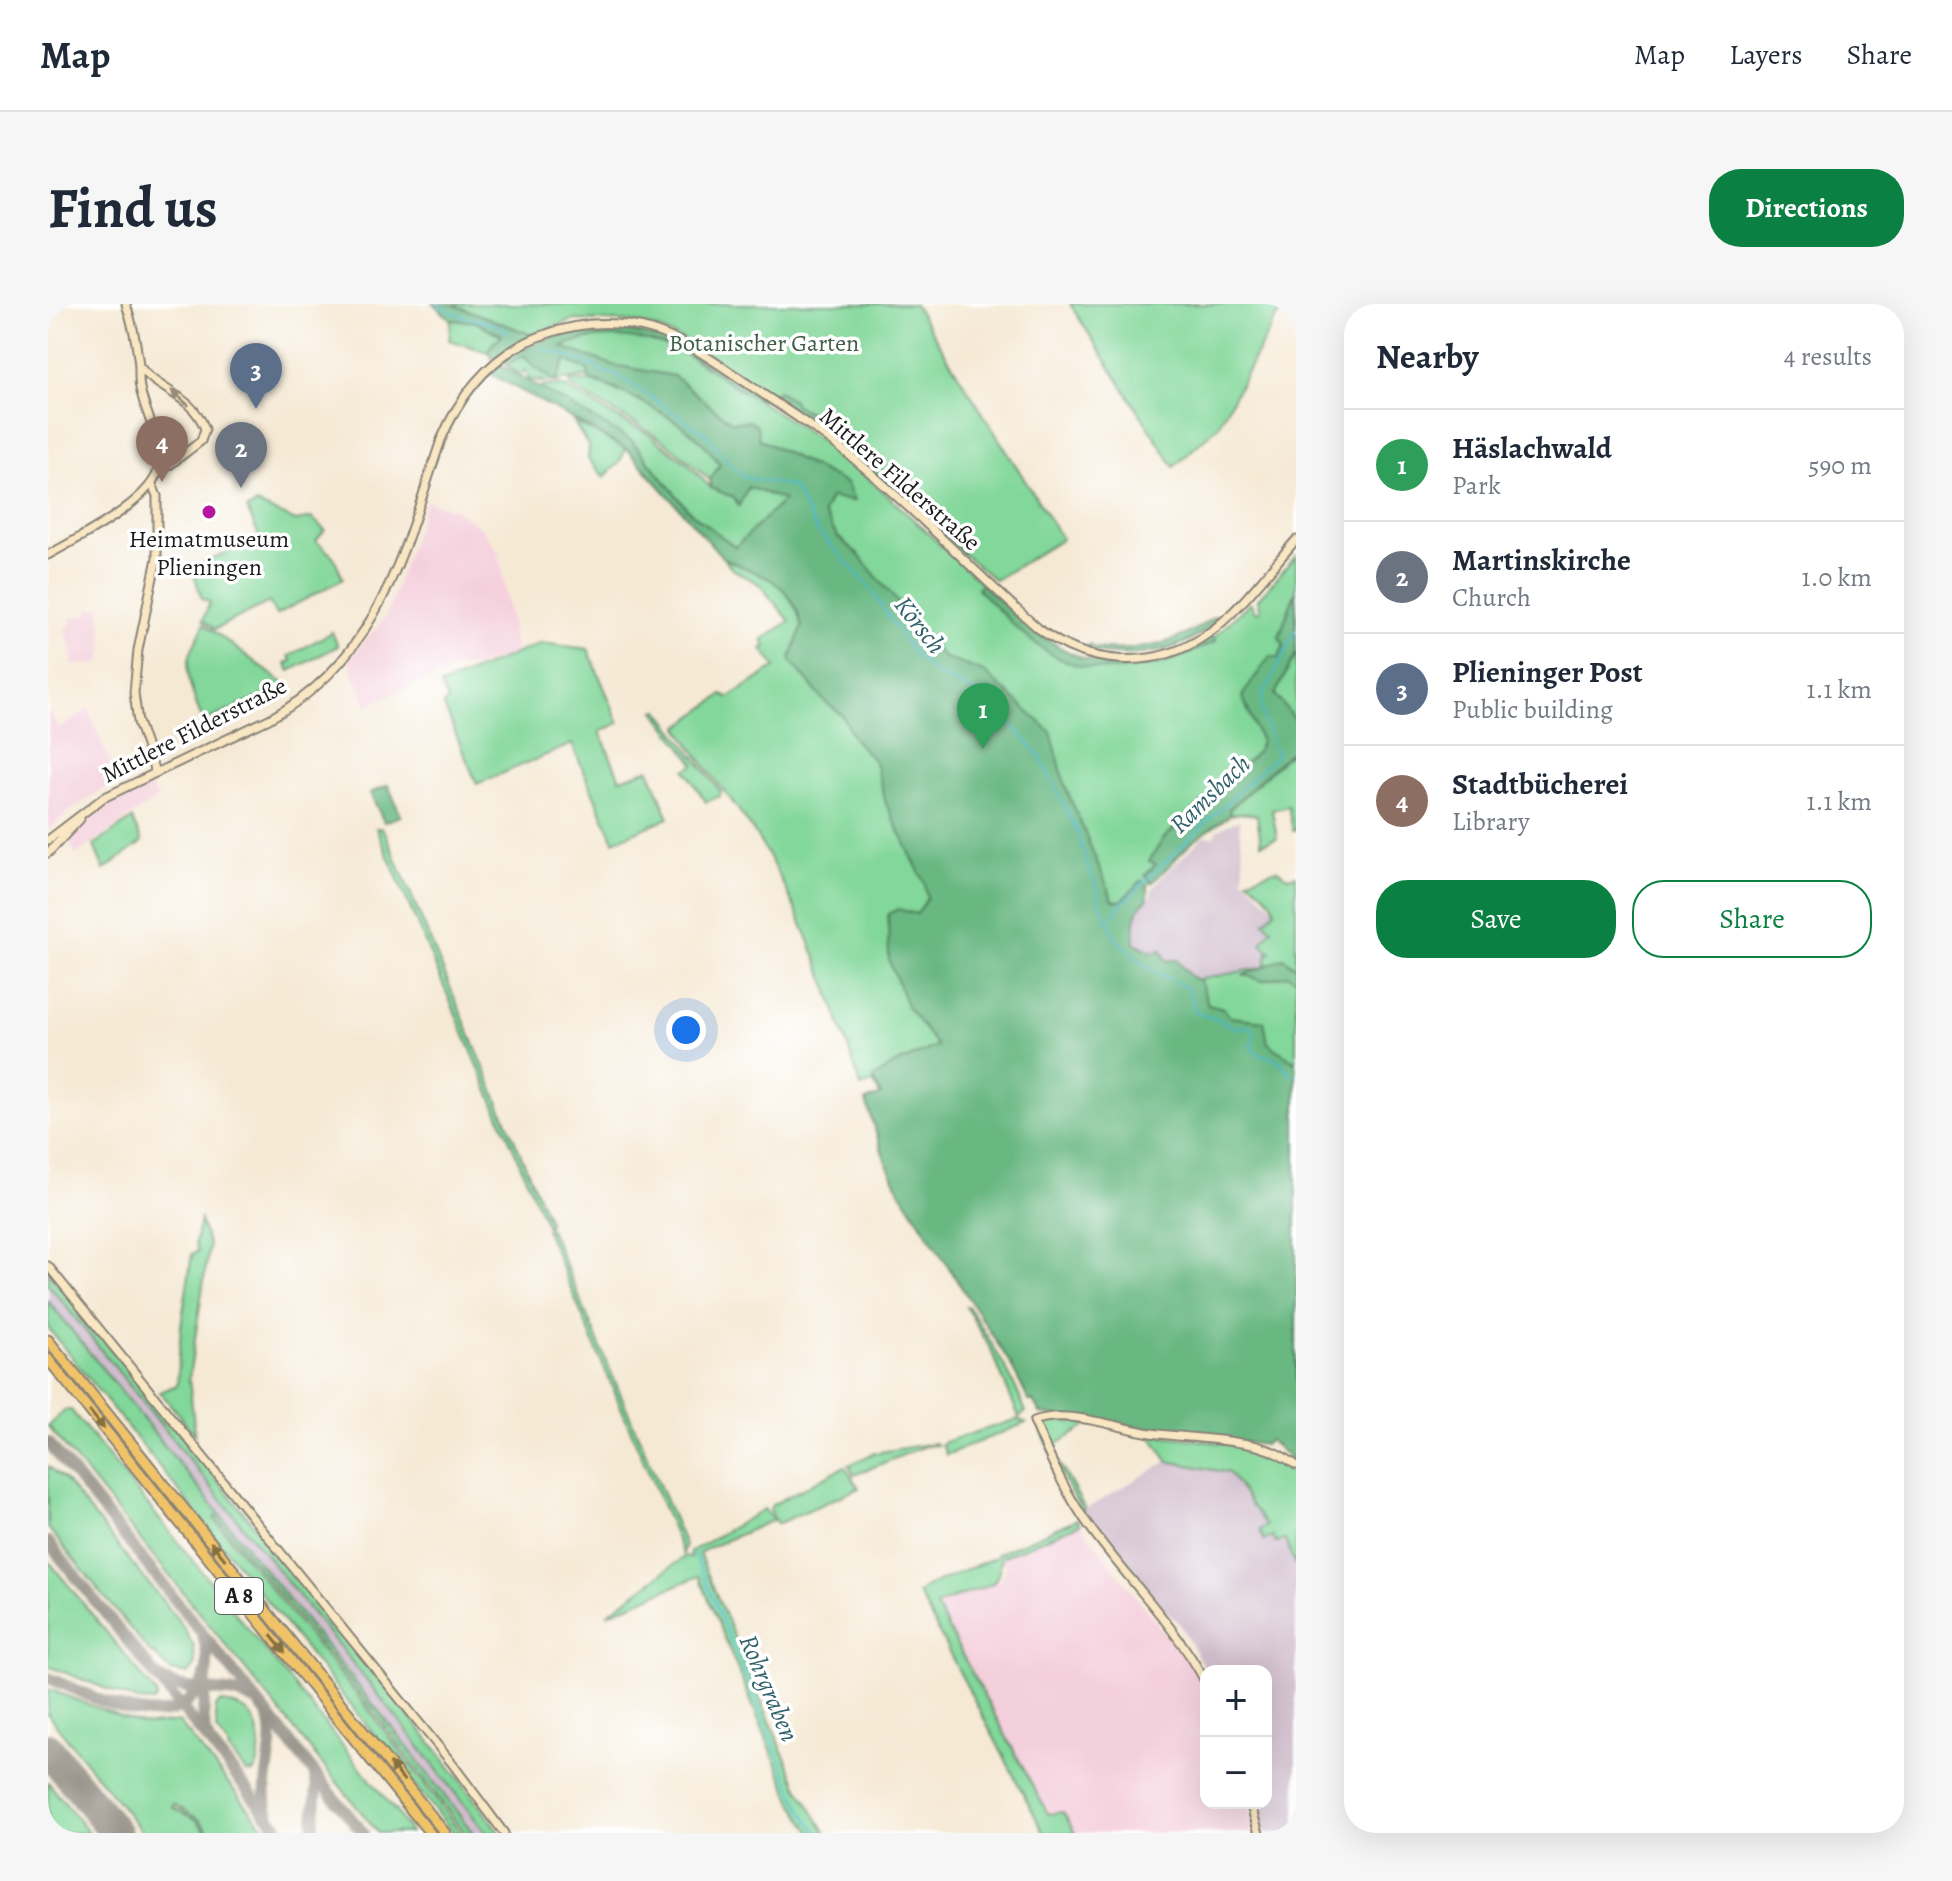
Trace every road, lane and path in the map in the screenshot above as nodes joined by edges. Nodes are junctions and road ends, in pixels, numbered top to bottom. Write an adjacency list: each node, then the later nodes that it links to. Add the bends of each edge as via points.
1 (126, 304): 2 (main road)
2 (139, 365): 3 (main road); 4 (main road)
3 (148, 375): 4 (main road); 5 (main road, one-way to 3, via 201,441 204,426 176,393)
4 (139, 381): 5 (main road)
5 (162, 466): 6 (main road)
6 (152, 484): 8 (main road, via 108,521); 9 (main road, via 157,496 157,558 134,693)
7 (1296, 540): 9 (main road, Mittlere Filderstraße, via 1218,625 1189,645 1143,659 1085,654 1039,629 845,452 705,355 637,326 572,326 511,351 468,390 441,440 384,599 342,662 283,712)
8 (48, 555)
9 (155, 772): 10 (main road, Mittlere Filderstraße)
10 (89, 808): 11 (main road, Mittlere Filderstraße); 12 (main road, Mittlere Filderstraße)
11 (48, 840)
12 (48, 853)
13 (48, 1266): 21 (main road)
14 (48, 1340): 20 (highway, A 8, one-way to 14)
15 (48, 1359): 19 (highway, A 8, one-way to 19)
16 (1296, 1465): 17 (main road, via 1244,1444 1065,1418 1034,1421 1078,1510)
17 (1200, 1672)
18 (1252, 1809): 22 (main road)
19 (430, 1833)
20 (445, 1833)
21 (504, 1833)
22 (1259, 1833)

